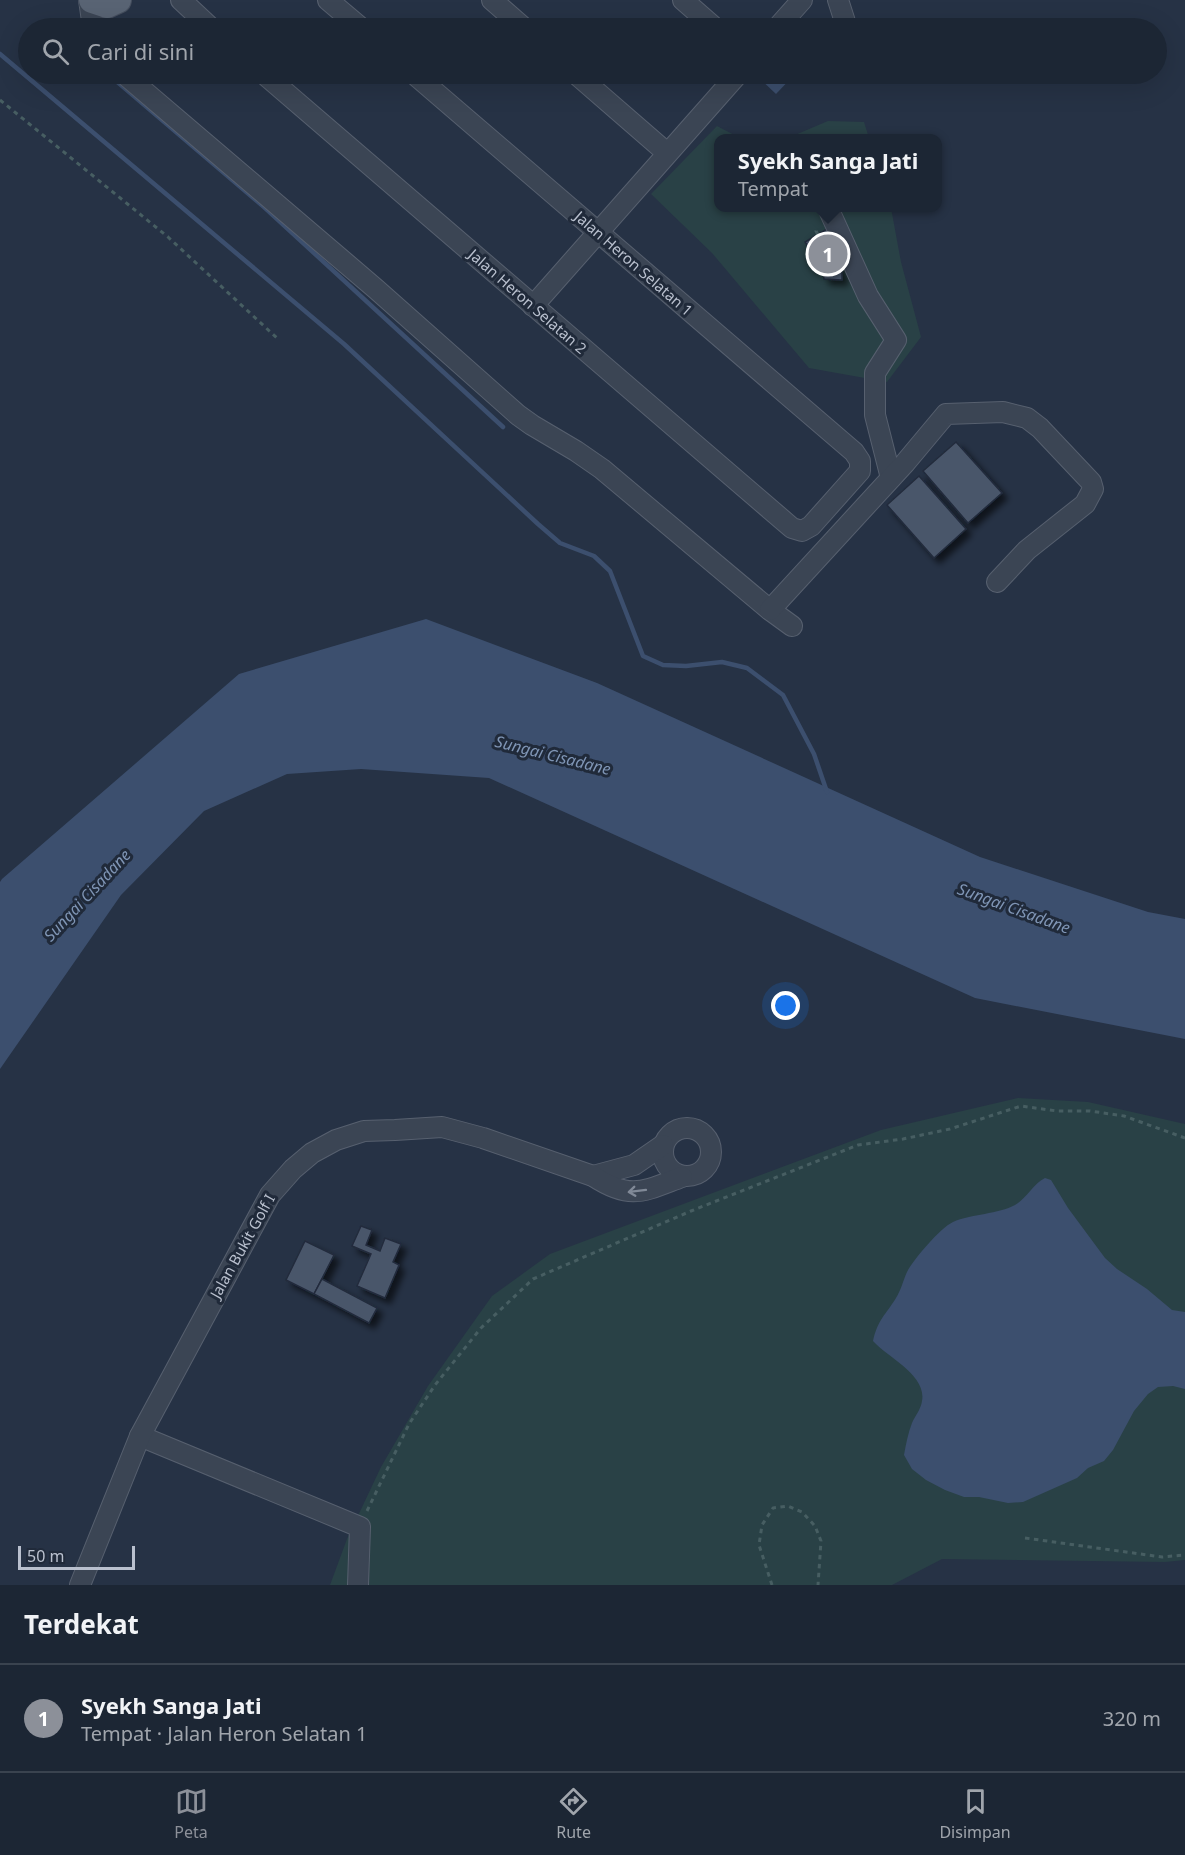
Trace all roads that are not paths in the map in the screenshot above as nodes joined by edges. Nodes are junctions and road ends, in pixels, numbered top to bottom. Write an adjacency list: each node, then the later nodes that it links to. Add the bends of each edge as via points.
1 (90, 0): 2 (main road, via 107,5); 9 (street)
2 (118, 0)
3 (328, 0): 11 (street)
4 (492, 0): 12 (street)
5 (683, 0): 13 (street)
6 (802, 0): 14 (street)
7 (838, 0): 15 (street)
8 (185, 5): 10 (street)
9 (92, 18)
10 (200, 18)
11 (349, 18)
12 (513, 18)
13 (704, 18)
14 (786, 18)
15 (844, 18)
16 (136, 84): 28 (street, via 518,415 602,469)
17 (276, 84): 24 (street, Jalan Heron Selatan 2)
18 (426, 84): 23 (street, Jalan Heron Selatan 1)
19 (588, 84): 21 (street)
20 (729, 84): 21 (street)
21 (667, 153): 23 (street)
22 (830, 212): 25 (street, via 868,296 896,340 875,373 875,415)
23 (598, 232): 24 (street); 26 (street, Jalan Heron Selatan 1, via 860,461 860,471 812,526 802,531)
24 (533, 306): 26 (street, Jalan Heron Selatan 2)
25 (891, 478): 27 (street, via 946,414 1003,412 1027,418 1040,428 1091,482 1093,489 1085,504 1027,550); 28 (street)
26 (792, 528)
27 (997, 582)
28 (770, 610): 29 (street)
29 (792, 626)
30 (663, 1145): 31 (street, Jalan Bukit Golf I, via 634,1165); 32 (street, via 664,1162); 32 (street, Jalan Bukit Golf I, via 673,1132 688,1128 697,1130 709,1141 709,1164 698,1175)
31 (593, 1176): 32 (street, Jalan Bukit Golf I, one-way to 31, via 627,1193); 33 (street, Jalan Bukit Golf I, via 442,1127 364,1131 312,1153 270,1195)
32 (682, 1177)
33 (140, 1436): 34 (street, Jalan Bukit Golf I); 35 (street, via 360,1527)
34 (80, 1585)
35 (358, 1585)

